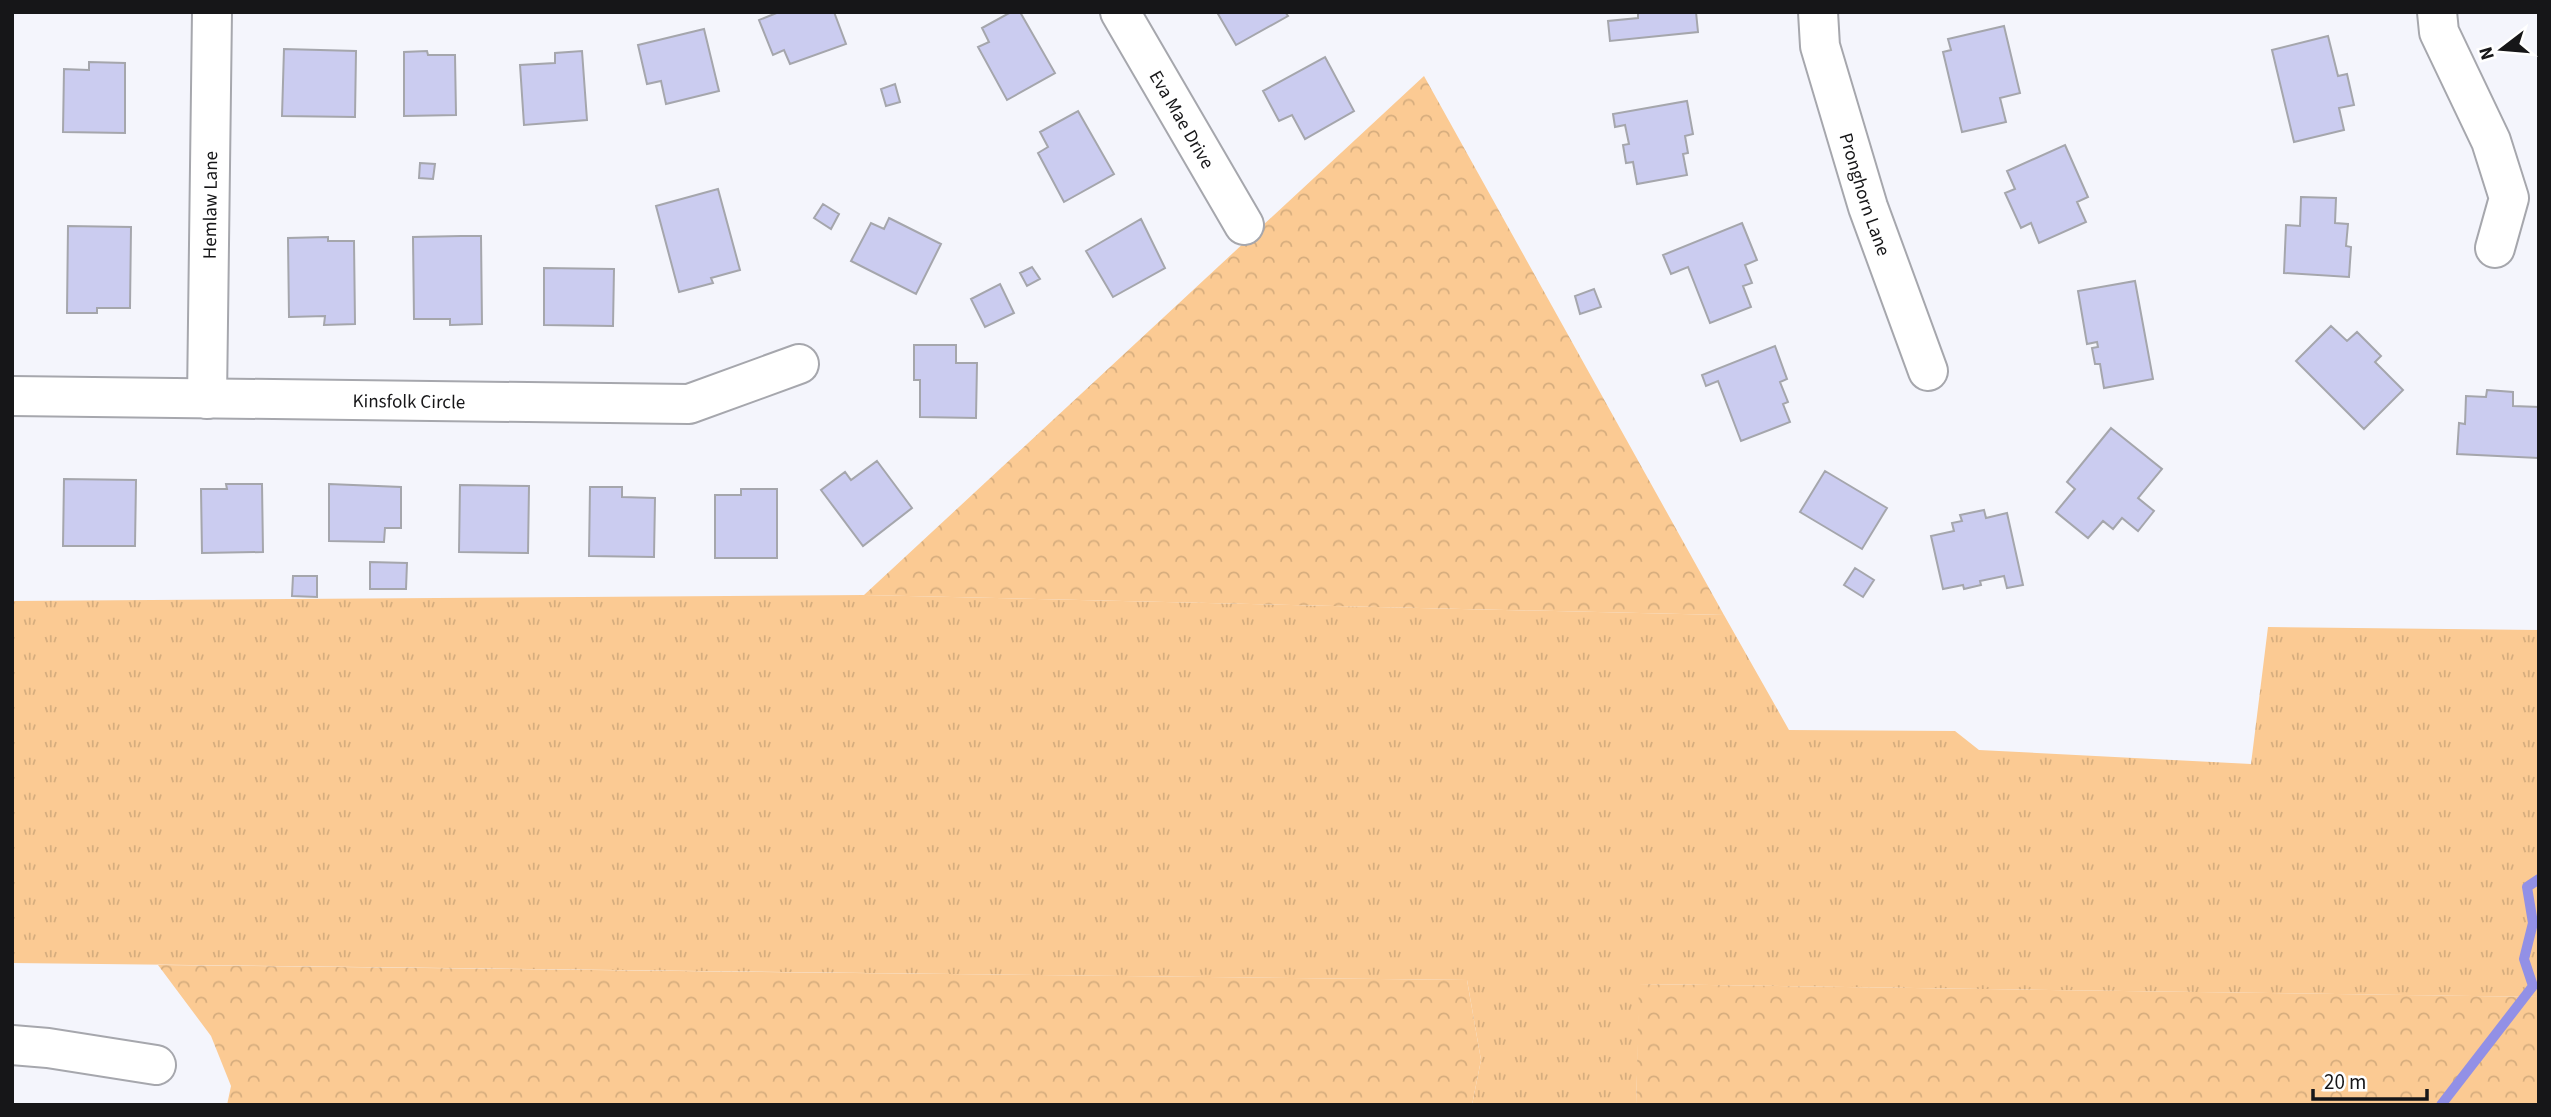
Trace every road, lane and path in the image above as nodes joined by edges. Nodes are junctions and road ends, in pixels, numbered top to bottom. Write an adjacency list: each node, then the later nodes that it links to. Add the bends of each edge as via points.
1 (212, 12): 10 (street, Hemlaw Lane)
2 (1120, 12): 5 (street, Eva Mae Drive)
3 (1818, 12): 8 (street, Pronghorn Lane, via 1820,46 1868,207)
4 (2437, 12): 6 (street, via 2439,32 2491,141 2509,198)
5 (1244, 225)
6 (2495, 248)
7 (799, 364): 10 (street, Kinsfolk Circle, via 689,404)
8 (1928, 371)
9 (12, 396): 10 (street, Kinsfolk Circle)
10 (207, 399)
11 (12, 1045): 12 (street)
12 (156, 1065)

